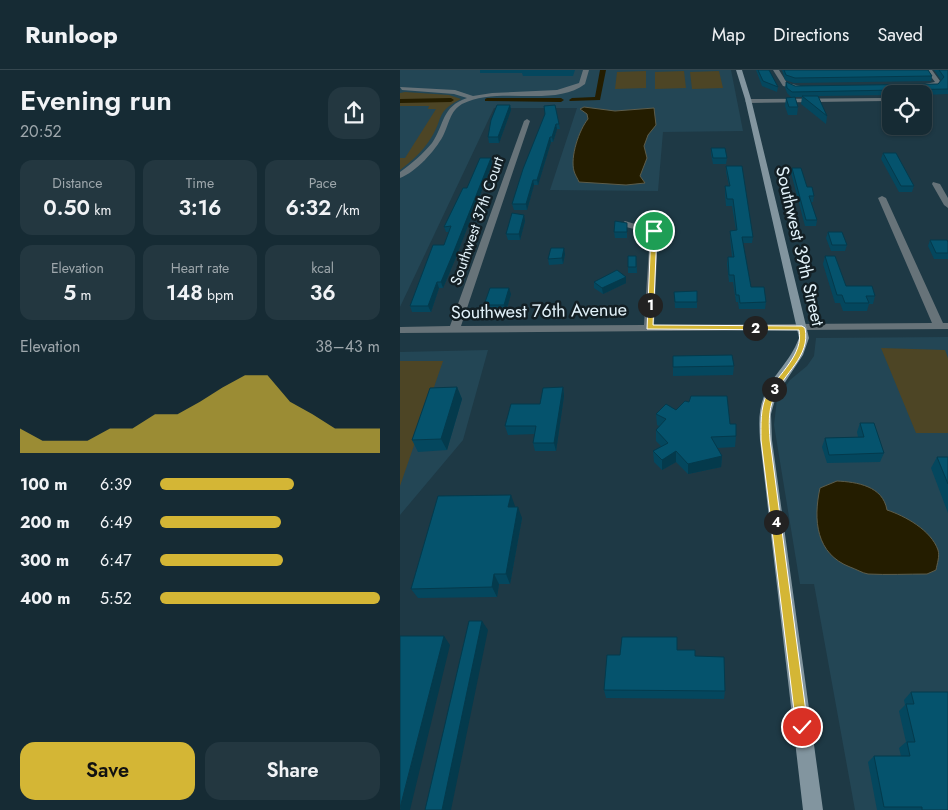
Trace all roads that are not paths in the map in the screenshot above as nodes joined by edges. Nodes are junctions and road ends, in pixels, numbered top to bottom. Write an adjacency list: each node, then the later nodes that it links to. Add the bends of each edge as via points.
1 (586, 70): 8 (street, via 582,84 574,89 496,93)
2 (739, 70): 10 (street, Southwest 39th Street)
3 (776, 70): 7 (street, via 785,86)
4 (929, 70): 5 (street, via 938,82)
5 (932, 85)
6 (401, 87): 8 (street, via 455,92)
7 (813, 87)
8 (472, 98): 12 (street, via 452,108 436,143)
9 (882, 100): 10 (street)
10 (748, 101): 19 (street, Southwest 39th Street)
11 (527, 121): 21 (street, Southwest 37th Court)
12 (400, 176)
13 (936, 184): 15 (street)
14 (882, 198): 17 (street)
15 (948, 205)
16 (624, 224): 18 (street, via 654,231)
17 (944, 326): 19 (street, Southwest 76th Avenue)
18 (649, 328): 19 (street, Southwest 76th Avenue); 21 (street, Southwest 76th Avenue)
19 (802, 328): 22 (street, Southwest 39th Street, via 804,338 798,355 770,395 765,414)
20 (400, 330): 21 (street, Southwest 76th Avenue)
21 (454, 330)
22 (813, 810)

